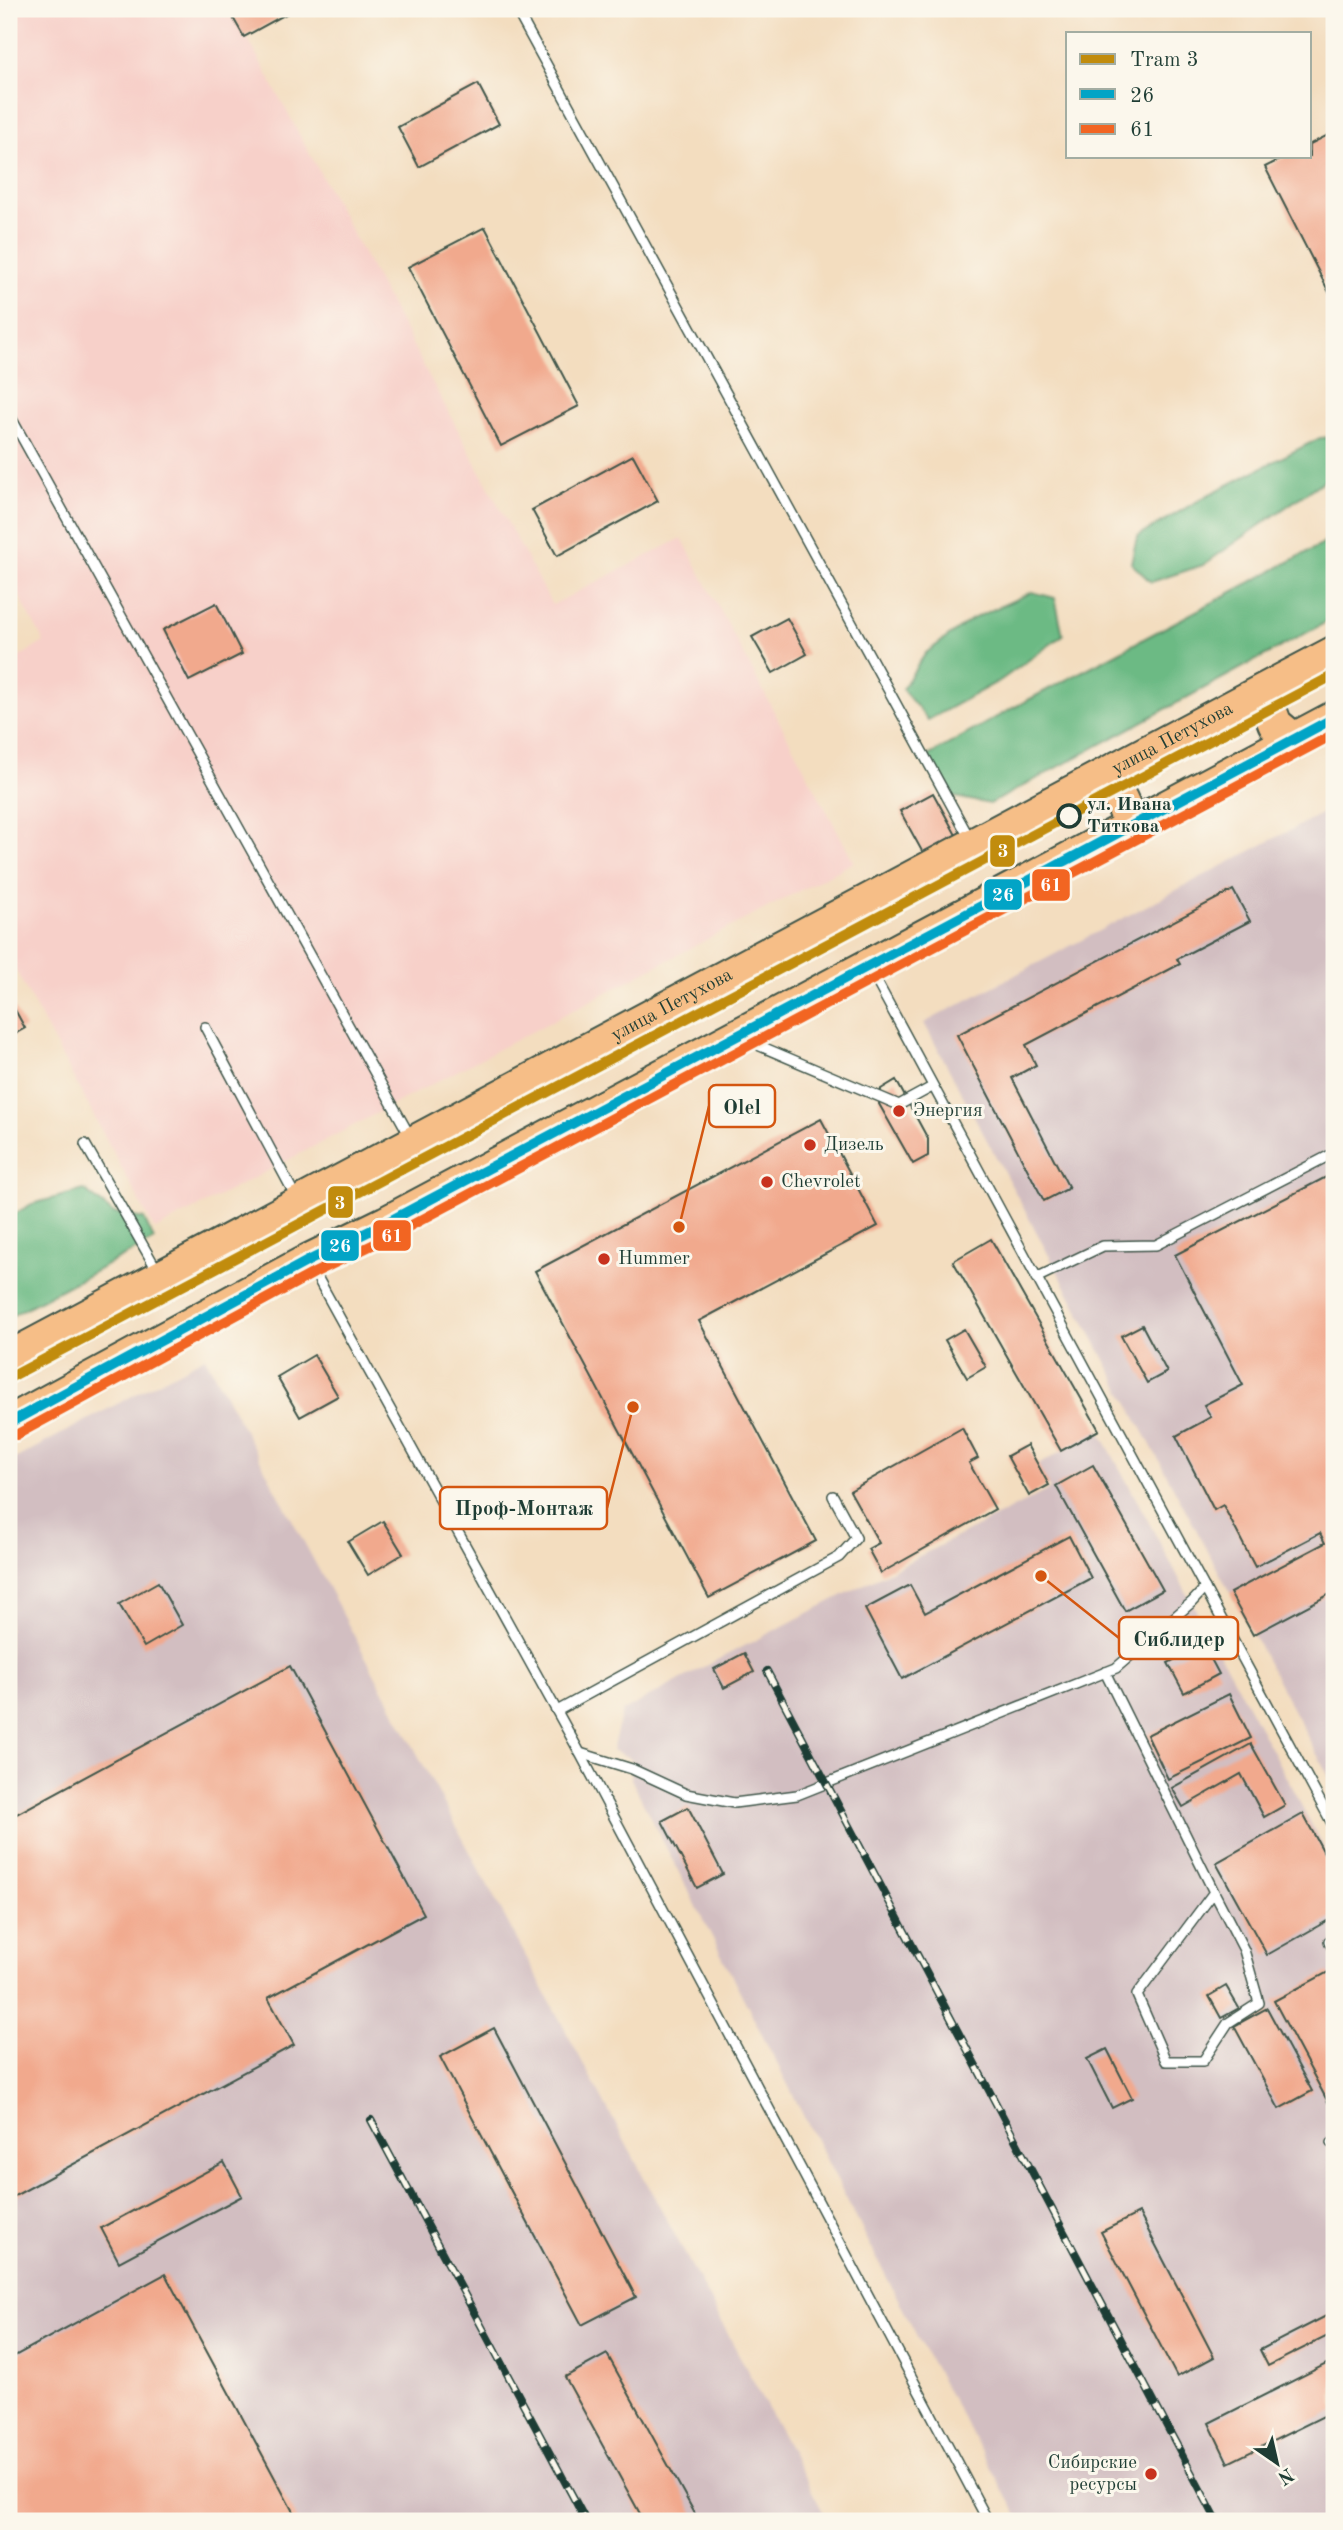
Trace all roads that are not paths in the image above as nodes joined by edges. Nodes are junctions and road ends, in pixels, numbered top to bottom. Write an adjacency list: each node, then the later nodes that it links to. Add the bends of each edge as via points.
1 (516, 9): 9 (lane)
2 (9, 414): 14 (lane)
3 (1334, 653): 4 (highway, улица Петухова)
4 (1263, 691): 6 (highway, via 1275,724); 7 (highway, улица Петухова)
5 (1334, 718): 6 (highway)
6 (1294, 740): 8 (highway)
7 (1104, 776): 8 (highway, via 1124,803); 9 (highway, улица Петухова)
8 (1130, 827): 10 (highway)
9 (974, 845): 14 (highway, улица Петухова)
10 (868, 966): 12 (highway); 13 (lane)
11 (205, 1027): 17 (lane)
12 (737, 1036): 13 (lane, via 899,1105); 18 (highway)
13 (932, 1087): 20 (lane)
14 (414, 1143): 17 (highway, улица Петухова)
15 (85, 1144): 19 (lane)
16 (1334, 1153): 20 (lane, via 1156,1245 1103,1246)
17 (300, 1203): 19 (highway, улица Петухова)
18 (308, 1261): 22 (highway); 26 (lane)
19 (161, 1277): 21 (highway, улица Петухова)
20 (1037, 1278): 24 (lane)
21 (9, 1358)
22 (9, 1423)
23 (833, 1496): 26 (lane, via 856,1538 839,1557)
24 (1205, 1588): 25 (lane, via 1116,1668); 28 (lane)
25 (1105, 1672): 27 (lane, via 797,1795 734,1803 686,1794); 29 (lane)
26 (557, 1712): 27 (lane)
27 (580, 1752): 32 (lane)
28 (1334, 1827)
29 (1214, 1892): 29 (lane, via 1244,1950 1259,2003 1228,2023 1203,2061 1166,2061 1138,1995)
30 (1329, 1941): 31 (lane)
31 (1334, 1951)
32 (988, 2521)

